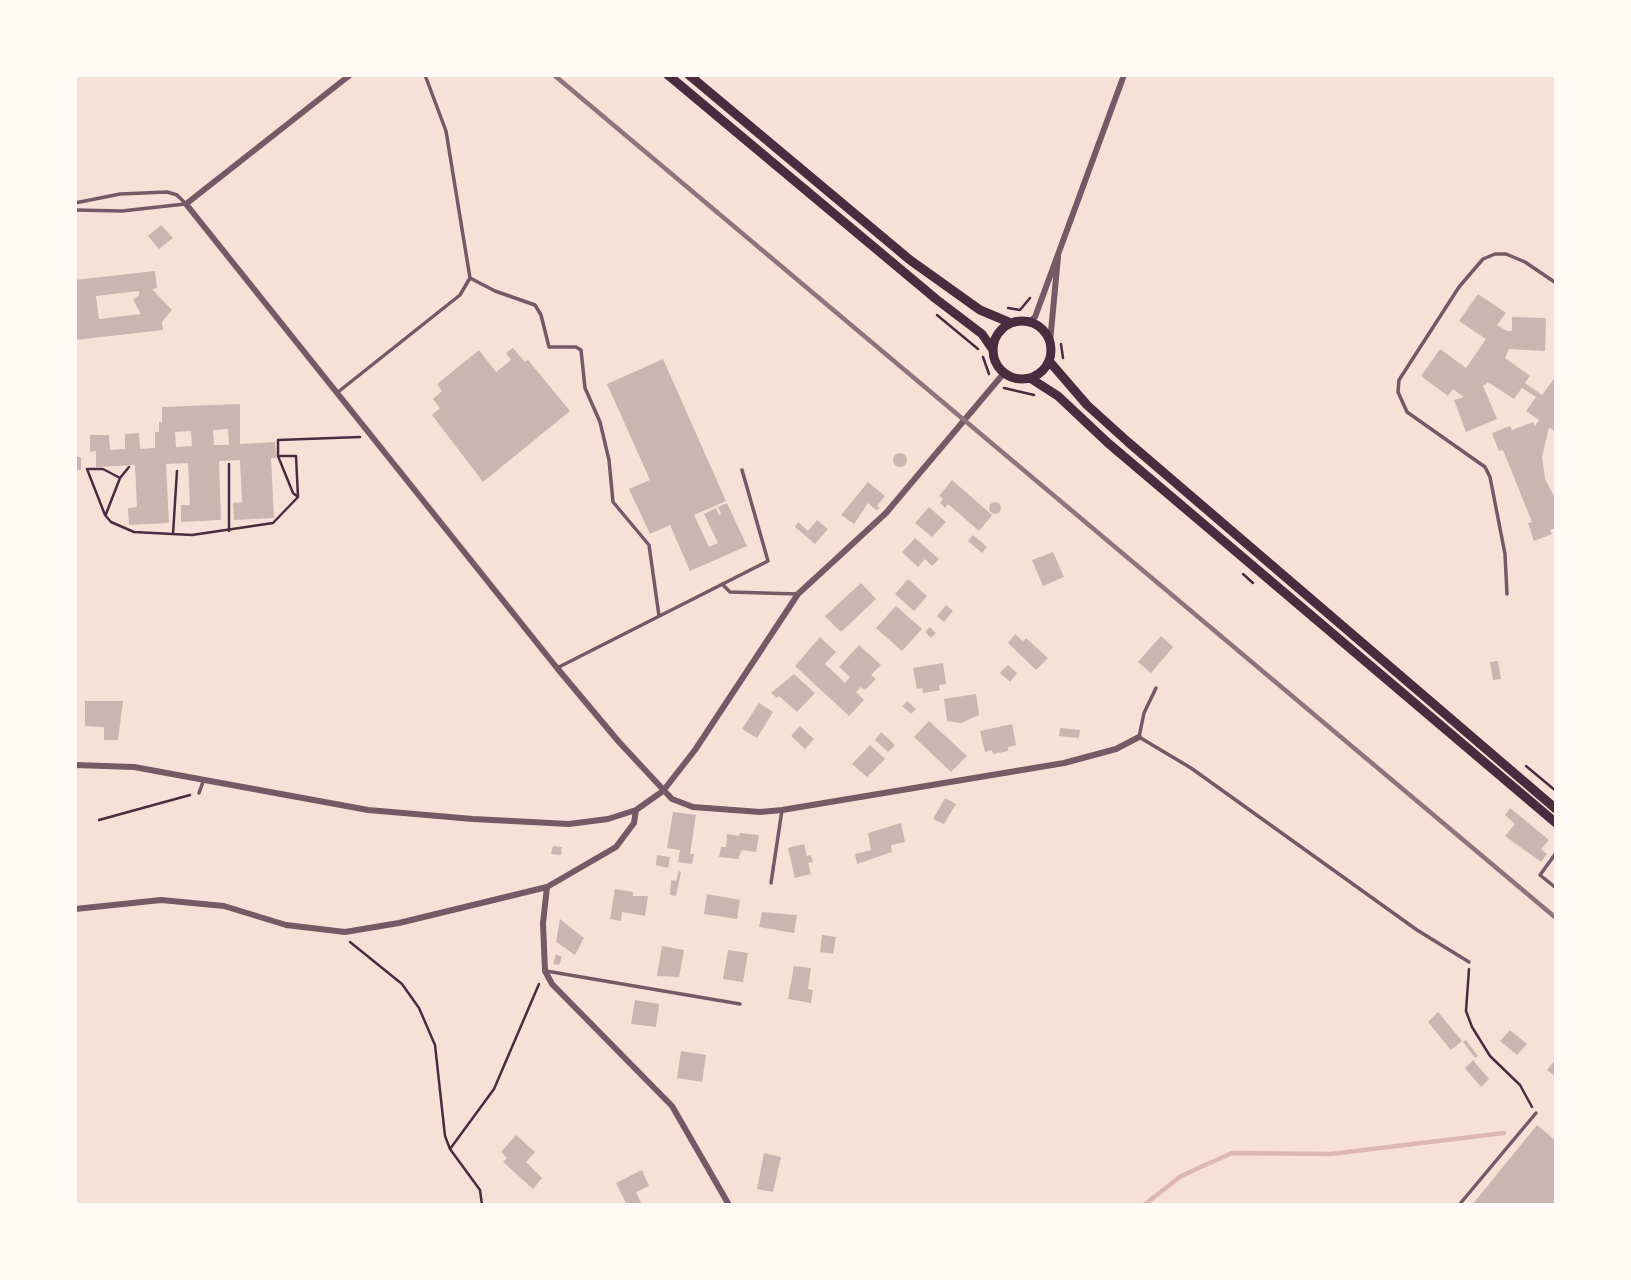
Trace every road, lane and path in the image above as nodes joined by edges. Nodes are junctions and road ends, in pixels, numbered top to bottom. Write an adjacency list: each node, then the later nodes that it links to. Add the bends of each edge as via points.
1 (350, 75): 7 (street)
2 (425, 75): 10 (lane, via 446,131)
3 (668, 75): 18 (main road, via 982,334)
4 (689, 75): 15 (main road, via 929,275 981,310)
5 (1124, 75): 9 (street)
6 (75, 203): 7 (lane, via 120,194 167,192)
7 (186, 204): 8 (lane, via 122,211); 23 (street)
8 (75, 210)
9 (1059, 254): 12 (street); 17 (street)
10 (470, 278): 23 (lane, via 460,295); 38 (lane, via 535,305 549,347 576,346 581,350 585,388 609,460 613,502 649,545)
11 (1556, 283): 37 (lane, via 1506,254 1483,259 1459,287 1399,380 1398,392 1407,412 1485,467 1505,554)
12 (1040, 299): 13 (path, via 1032,297 1020,310); 14 (street)
13 (998, 306)
14 (1029, 322): 15 (main road); 17 (main road, via 1042,329)
15 (1011, 323): 18 (main road, via 998,334)
16 (1061, 339): 20 (path)
17 (1050, 342): 19 (main road)
18 (993, 350): 21 (main road)
19 (1049, 361): 22 (main road); 46 (main road, via 1087,405 1128,442)
20 (1066, 369)
21 (1004, 373): 22 (main road); 36 (street, via 887,513)
22 (1030, 378): 50 (main road, via 1058,396)
23 (338, 392): 24 (street)
24 (373, 436): 25 (path, via 278,440); 39 (street)
25 (278, 456): 31 (path); 31 (path, via 296,456)
26 (229, 464): 33 (path)
27 (129, 467): 30 (path)
28 (742, 470): 35 (lane, via 768,561)
29 (177, 471): 34 (path)
30 (120, 478): 32 (path); 32 (path, via 103,469 87,469)
31 (298, 497): 33 (path, via 273,523)
32 (105, 515): 34 (path, via 134,532)
33 (229, 531): 34 (path)
34 (173, 534)
35 (722, 584): 36 (lane, via 730,592); 38 (lane)
36 (797, 594): 44 (street)
37 (1507, 594)
38 (659, 616): 39 (lane)
39 (557, 668): 44 (street)
40 (1157, 688): 41 (lane, via 1144,713)
41 (1139, 737): 48 (street, via 1116,749 1064,763); 57 (lane, via 1191,768 1417,930)
42 (75, 765): 43 (street, via 135,767)
43 (204, 779): 45 (lane); 47 (street, via 368,810 473,819 569,824)
44 (663, 791): 47 (street); 48 (street, via 693,807)
45 (200, 793): 49 (path)
46 (1556, 809)
47 (636, 810): 53 (street, via 634,823 615,847)
48 (782, 810): 52 (lane)
49 (99, 820)
50 (1556, 823)
51 (1555, 854): 54 (lane, via 1540,875)
52 (771, 883)
53 (547, 887): 56 (street); 58 (street)
54 (1556, 888)
55 (75, 909): 56 (street, via 161,900 224,906 286,925)
56 (345, 932): 61 (path, via 354,947 402,984 419,1008 435,1045)
57 (1469, 962): 60 (path, via 1466,1012 1472,1027)
58 (545, 971): 59 (lane); 61 (path, via 494,1089); 63 (street, via 552,984 672,1106)
59 (740, 1004)
60 (1536, 1113): 64 (lane)
61 (450, 1149): 62 (path, via 480,1190)
62 (482, 1205)
63 (729, 1205)
64 (1459, 1205)

